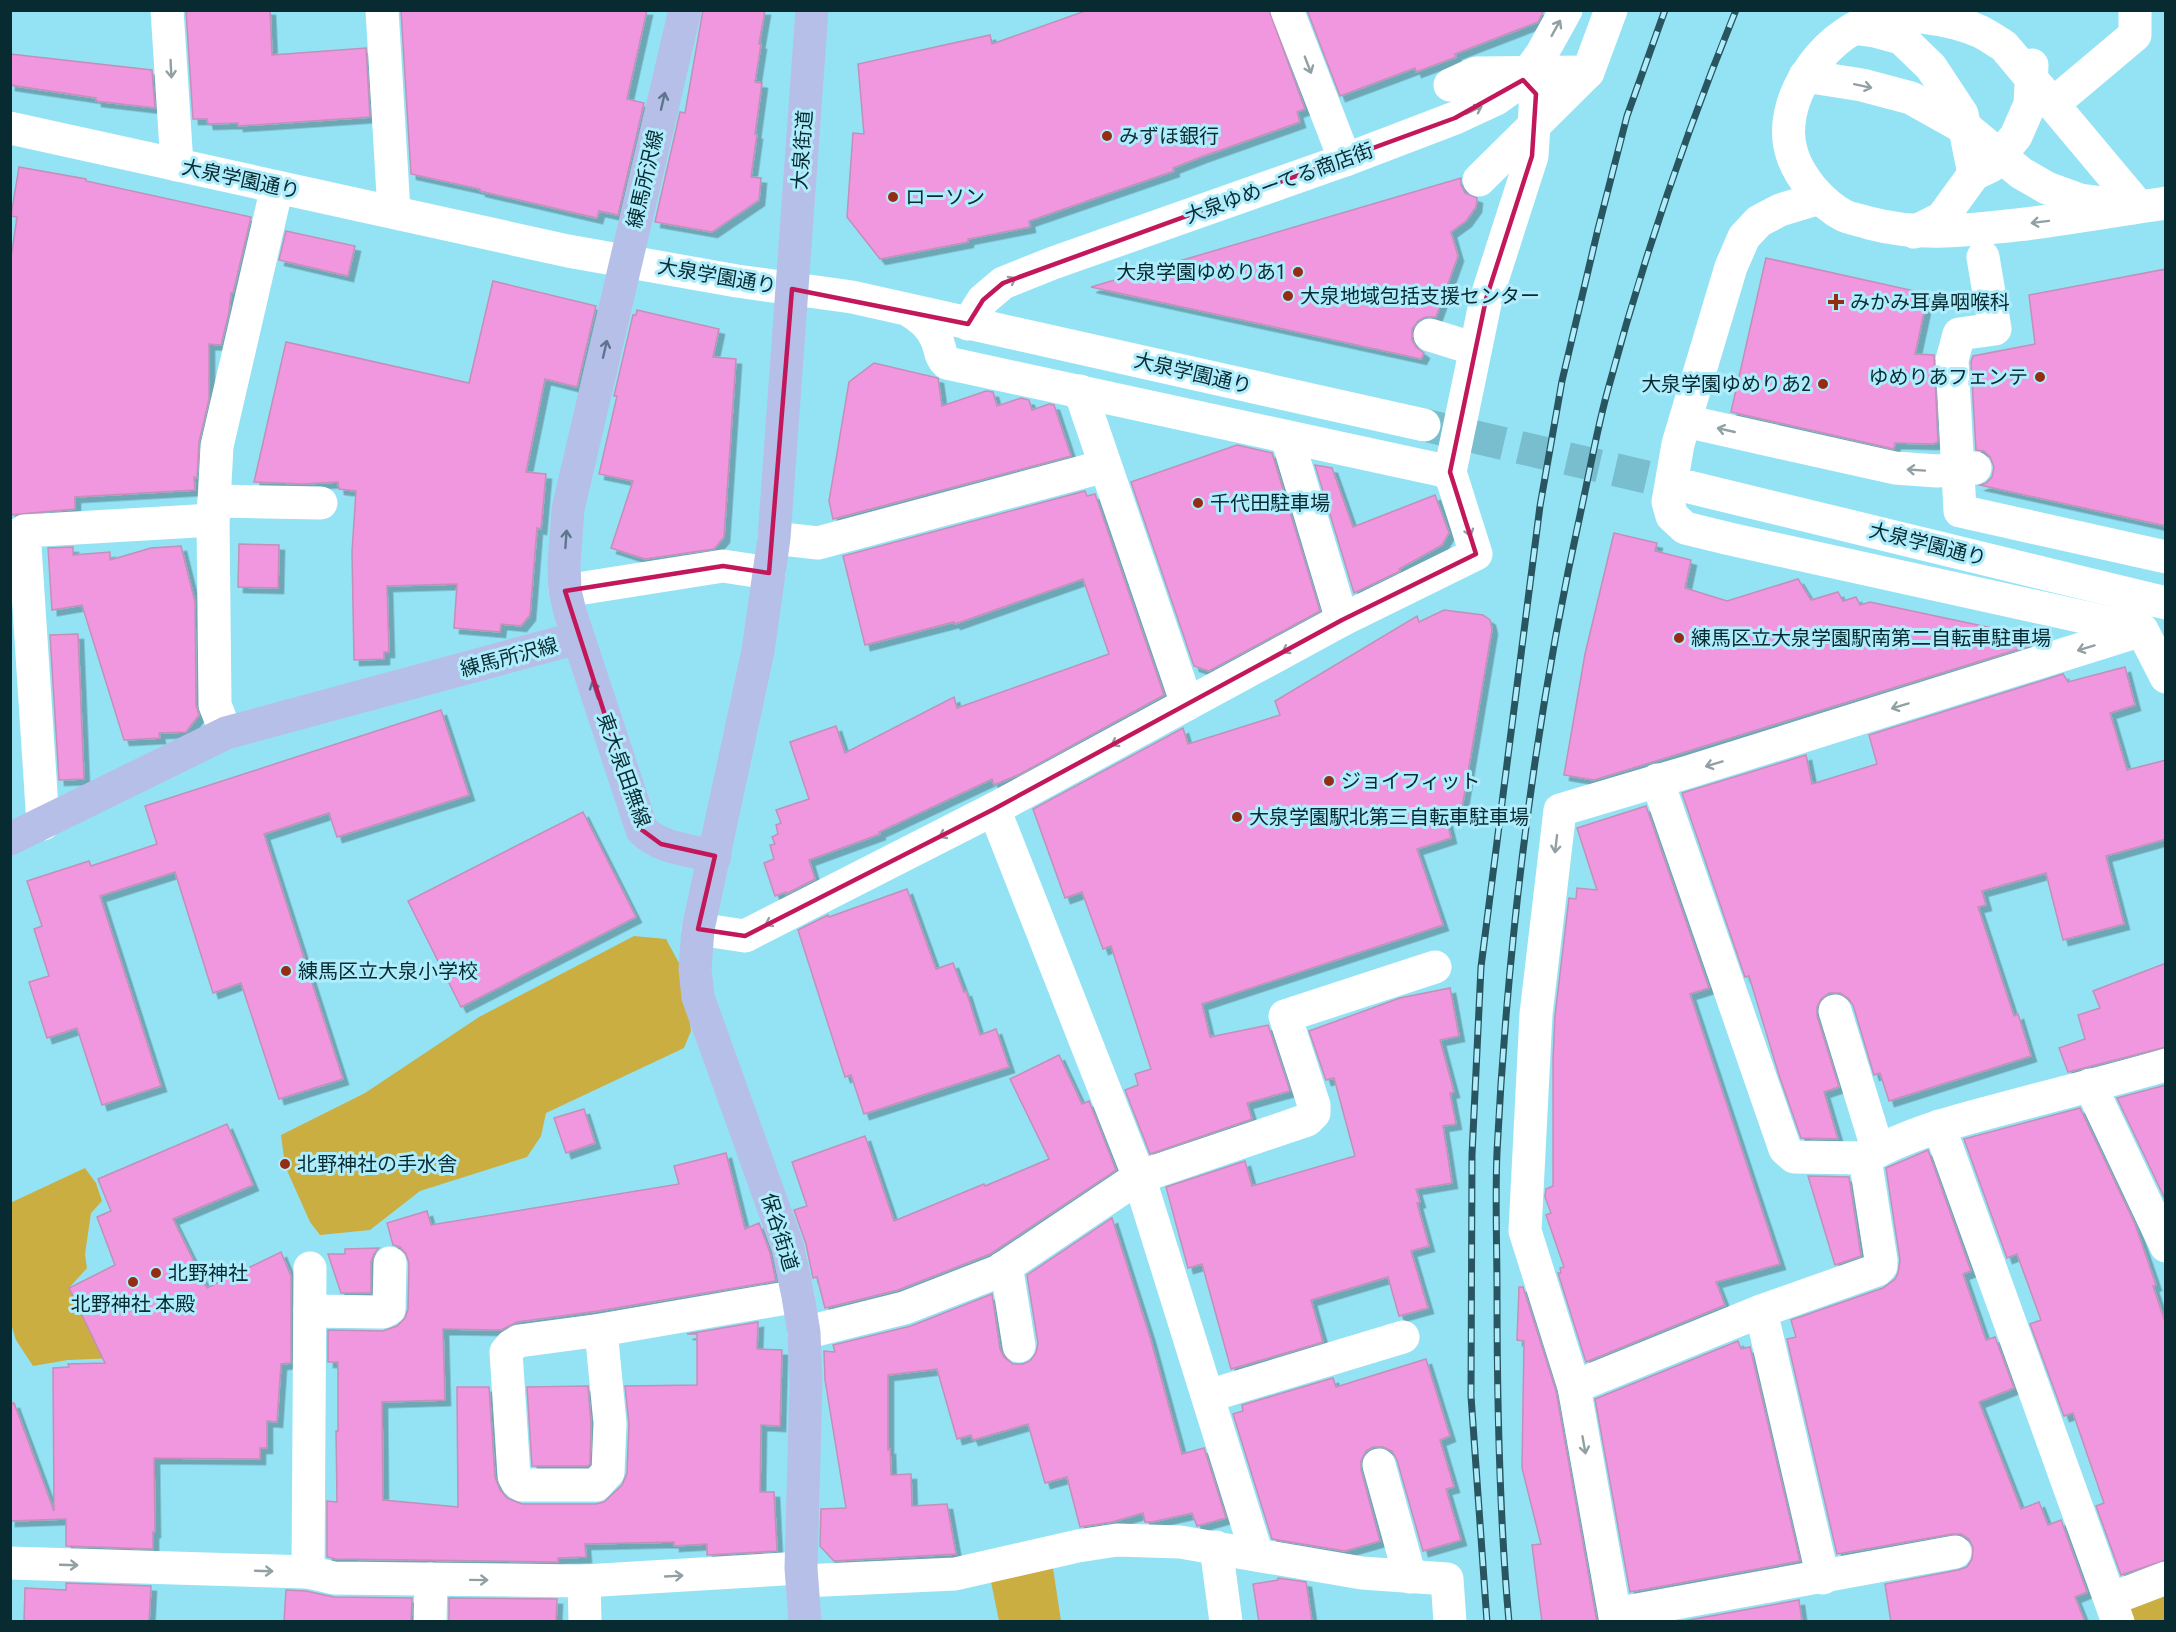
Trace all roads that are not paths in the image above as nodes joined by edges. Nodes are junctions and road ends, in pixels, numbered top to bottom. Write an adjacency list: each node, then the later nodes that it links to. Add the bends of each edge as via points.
1 (167, 10): 20 (street, one-way to 20)
2 (382, 10): 26 (street)
3 (685, 10): 29 (main road, 練馬所沢線, one-way to 3)
4 (812, 10): 30 (main road, 大泉街道)
5 (1287, 10): 19 (street, one-way to 19)
6 (1566, 10): 13 (street, 大泉ゆめーてる商店街, one-way to 6)
7 (1611, 10): 11 (street)
8 (1986, 10): 15 (street, via 2018,33)
9 (2135, 10): 15 (street, via 2134,35)
10 (1864, 18): 12 (street, via 1824,51); 15 (street, via 1924,17 1981,32 2004,46); 21 (street, via 1875,31 1901,39 1931,67 1962,114)
11 (1594, 74): 14 (street, via 1476,73); 16 (street); 22 (street)
12 (1805, 76): 24 (street, via 1794,104 1791,152 1802,177); 25 (street, one-way to 25, via 1911,98 1970,131 2021,173 2047,188 2080,200)
13 (1523, 80): 19 (street, 大泉ゆめーてる商店街, one-way to 13, via 1455,118 1496,99); 34 (street, via 1536,94 1532,156 1486,299)
14 (1450, 85)
15 (2046, 89): 21 (street, via 2030,104 2016,136 1991,166); 25 (street)
16 (1589, 107)
17 (10, 128): 20 (street, 大泉学園通り)
18 (1782, 141): 27 (street, via 1805,188 1825,213 1870,246 1907,236)
19 (1345, 160): 32 (street, 大泉ゆめーてる商店街, one-way to 19, via 983,300 1003,283)
20 (177, 165): 23 (street, 大泉学園通り)
21 (1974, 174): 27 (street); 28 (street)
22 (1479, 180)
23 (277, 187): 26 (street, 大泉学園通り); 44 (street, via 217,446)
24 (1820, 198): 25 (street, one-way to 24, via 1973,230 1924,231 1884,227 1843,216); 36 (street, via 1780,210 1759,221 1744,237 1731,267)
25 (2152, 205)
26 (394, 212): 29 (street, 大泉学園通り)
27 (1942, 218): 28 (street)
28 (1983, 257): 46 (street, via 1995,329 1959,321 1952,360 1960,511)
29 (625, 260): 30 (street, 大泉学園通り); 48 (main road, 練馬所沢線, one-way to 29, via 568,509)
30 (792, 289): 31 (street, 大泉学園通り, via 852,297); 45 (main road)
31 (910, 311): 32 (street, 大泉学園通り); 35 (street, via 931,329 941,358 947,363)
32 (968, 324): 37 (street, 大泉学園通り)
33 (1430, 335): 34 (street)
34 (1475, 349): 41 (street)
35 (1080, 391): 38 (street); 39 (street)
36 (1685, 421): 40 (street, one-way to 36, via 1895,468); 51 (street, via 1668,502 1672,516 1685,528)
37 (1424, 425)
38 (1287, 437): 41 (street); 50 (street)
39 (1105, 466): 45 (street, via 818,543); 54 (street)
40 (1975, 468)
41 (1450, 472): 50 (street, one-way to 50, via 1476,554)
42 (1689, 487): 49 (street, 大泉学園通り)
43 (321, 503): 44 (street)
44 (214, 511): 55 (street, via 215,705); 58 (street, via 24,531)
45 (774, 538): 47 (main road)
46 (2166, 557)
47 (769, 573): 48 (street, via 723,566); 60 (main road, via 758,651)
48 (565, 591): 52 (main road, 練馬所沢線)
49 (2166, 603)
50 (1342, 620): 54 (street, one-way to 54)
51 (2142, 630): 53 (street); 56 (street, one-way to 56)
52 (577, 638): 55 (main road, 練馬所沢線); 60 (main road, 東大泉田無線, one-way to 52, via 661,844 642,830)
53 (2166, 677)
54 (1187, 704): 57 (street, one-way to 57)
55 (226, 733): 58 (main road, 練馬所沢線)
56 (1657, 780): 67 (street, via 1785,1149 1794,1156); 80 (street, one-way to 80, via 1560,810 1536,1014 1525,1231)
57 (994, 809): 61 (street, one-way to 61, via 745,936); 68 (street)
58 (43, 824): 59 (main road, 練馬所沢線)
59 (10, 839)
60 (715, 856): 61 (main road, 保谷街道)
61 (698, 929): 73 (main road, 保谷街道, via 698,997 788,1248)
62 (1435, 967): 68 (street, via 1285,1016 1314,1105 1314,1113 1307,1120)
63 (1835, 1011): 67 (street)
64 (2166, 1065): 65 (street)
65 (2090, 1085): 66 (street); 69 (street)
66 (1939, 1126): 67 (street); 94 (street)
67 (1871, 1154): 75 (street, via 1881,1266)
68 (1139, 1177): 72 (street); 81 (street)
69 (2166, 1246)
70 (390, 1263): 74 (street, via 388,1309 383,1312)
71 (310, 1268): 74 (street)
72 (1003, 1268): 77 (street, via 904,1308); 79 (street, via 1008,1277)
73 (798, 1296): 76 (street); 77 (main road, 保谷街道)
74 (310, 1311): 87 (street)
75 (1761, 1311): 80 (street); 90 (street)
76 (601, 1330): 76 (street, via 519,1341 506,1352 514,1476 522,1485 596,1485 608,1472 610,1423)
77 (804, 1333): 88 (main road, 保谷街道, via 807,1383)
78 (1403, 1337): 81 (street)
79 (1019, 1346)
80 (1574, 1387): 95 (street, one-way to 95)
81 (1208, 1396): 85 (street)
82 (1379, 1465): 89 (street)
83 (1216, 1547): 85 (street); 88 (street, via 1117,1540 955,1574); 99 (street)
84 (1955, 1552): 90 (street)
85 (1257, 1555): 89 (street, via 1362,1574)
86 (10, 1563): 87 (street, one-way to 87)
87 (308, 1572): 92 (street, via 334,1578)
88 (802, 1575): 93 (street, one-way to 88); 98 (main road, 保谷街道)
89 (1410, 1577): 100 (street, via 1447,1579)
90 (1823, 1578): 95 (street)
91 (2166, 1578): 94 (street)
92 (431, 1579): 93 (street, one-way to 93); 96 (street)
93 (584, 1581): 97 (street)
94 (2115, 1610)
95 (1616, 1618)
96 (430, 1622)
97 (585, 1622)
98 (804, 1622)
99 (1226, 1622)
100 (1450, 1622)

